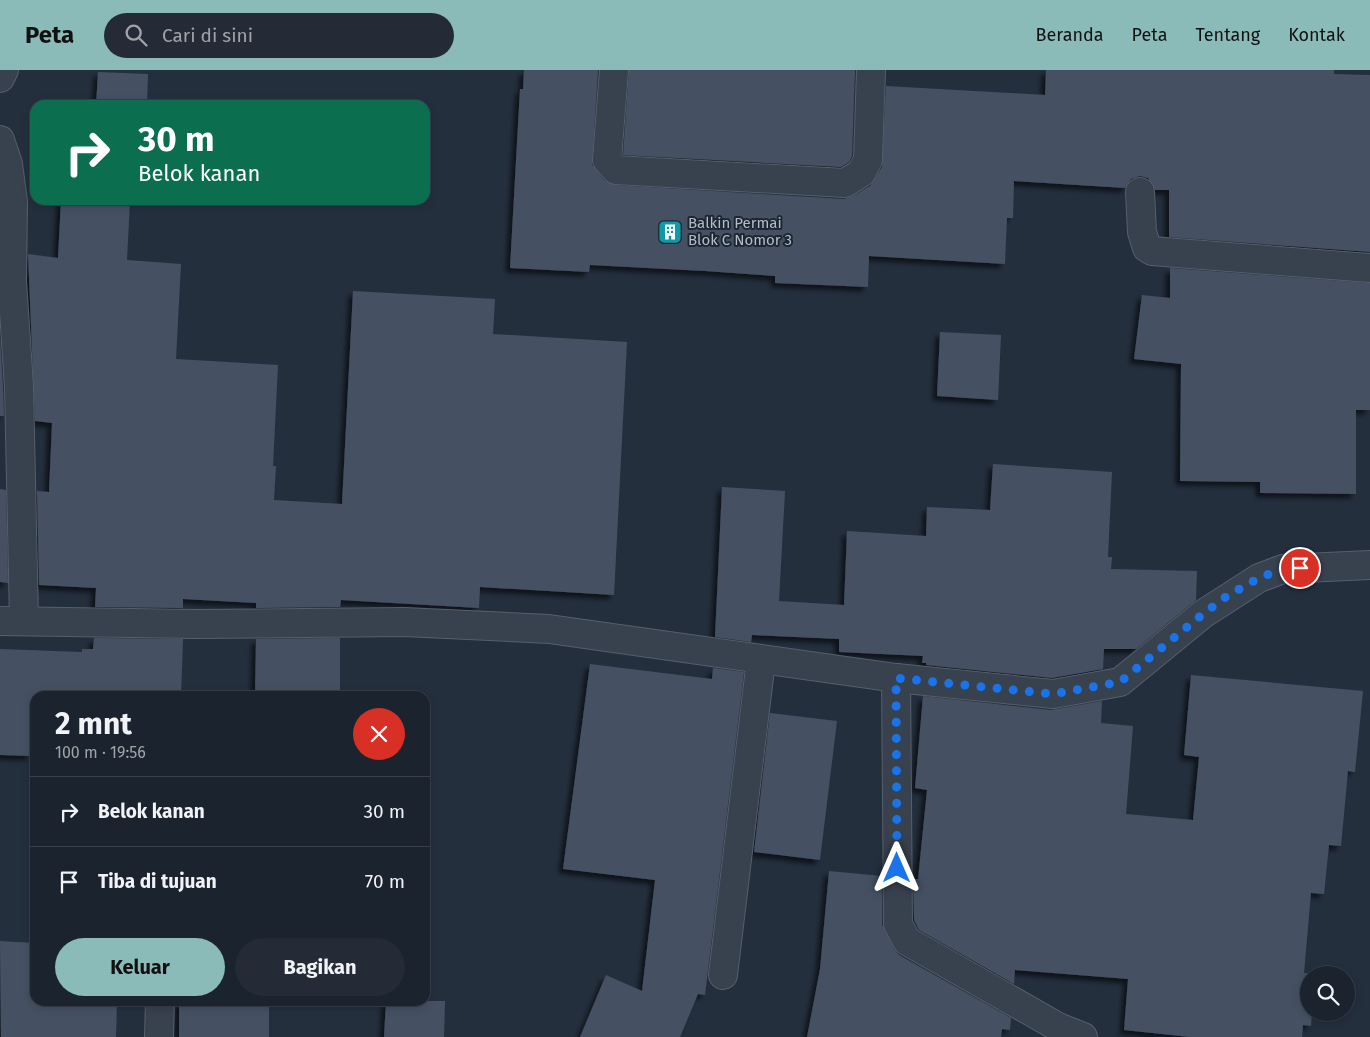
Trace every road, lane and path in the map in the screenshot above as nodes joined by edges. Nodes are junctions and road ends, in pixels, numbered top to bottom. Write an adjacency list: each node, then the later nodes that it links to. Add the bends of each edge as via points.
1 (4, 70): 4 (street)
2 (614, 70): 3 (street, via 607,160 616,170 845,183 861,173 868,160)
3 (871, 70)
4 (0, 78)
5 (0, 140): 9 (street, via 8,164 13,202 12,281 19,386)
6 (1140, 192): 7 (street, via 1142,232 1147,248 1152,251)
7 (1370, 268)
8 (1370, 565): 11 (street, via 1282,569 1259,578 1203,614 1120,682 1053,694)
9 (12, 621): 10 (street, via 197,624 405,622 549,629)
10 (761, 660): 11 (street); 12 (street)
11 (896, 678): 15 (street, via 898,924 907,941 1058,1027)
12 (723, 975)
13 (160, 1006): 14 (street)
14 (159, 1037)
15 (1084, 1037)

